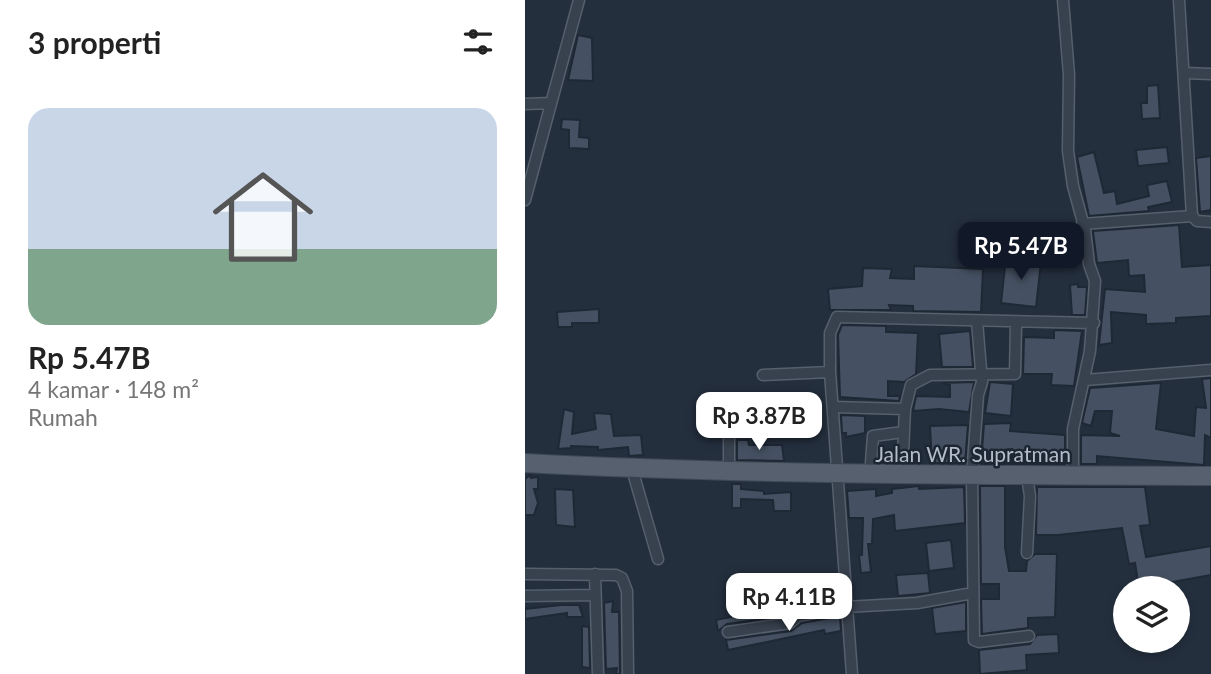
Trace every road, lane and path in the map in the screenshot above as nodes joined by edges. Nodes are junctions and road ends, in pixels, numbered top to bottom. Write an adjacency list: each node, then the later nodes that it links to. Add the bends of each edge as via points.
1 (579, 0): 6 (street)
2 (1063, 0): 12 (street, via 1069,75 1068,151)
3 (1179, 0): 4 (street)
4 (1184, 73): 5 (street); 10 (street)
5 (1211, 74)
6 (551, 103): 7 (street); 8 (street)
7 (525, 104)
8 (531, 158): 9 (street)
9 (525, 200)
10 (1192, 216): 11 (street); 12 (street)
11 (1211, 222)
12 (1082, 224): 15 (street, via 1095,281)
13 (977, 321): 14 (street); 17 (street, via 837,317 830,333); 19 (street)
14 (1016, 323): 15 (street); 19 (street, via 1014,374)
15 (1094, 323): 20 (street)
16 (1211, 370): 20 (street)
17 (830, 372): 18 (street); 21 (street)
18 (763, 375)
19 (980, 375): 22 (street, via 923,377 911,385); 32 (street)
20 (1085, 380): 29 (street, via 1073,429)
21 (832, 407): 22 (street); 28 (street)
22 (905, 409): 24 (street)
23 (729, 429): 27 (street)
24 (903, 432): 30 (street, via 873,436); 31 (street)
25 (525, 463): 26 (main road, Jalan WR. Supratman)
26 (632, 469): 27 (main road, Jalan WR. Supratman); 36 (street)
27 (729, 472): 28 (main road, Jalan WR. Supratman)
28 (835, 475): 30 (main road, Jalan WR. Supratman); 44 (street)
29 (1073, 475): 33 (main road, Jalan WR. Supratman); 34 (main road, Jalan WR. Supratman)
30 (870, 476): 31 (main road, Jalan WR. Supratman)
31 (902, 476): 32 (main road, Jalan WR. Supratman)
32 (972, 476): 33 (main road, Jalan WR. Supratman); 40 (street)
33 (1027, 476): 35 (street)
34 (1211, 476)
35 (1027, 554)
36 (658, 559)
37 (525, 574): 39 (street)
38 (595, 575): 39 (street); 43 (street); 48 (street, via 616,575 627,584)
39 (559, 576): 42 (street)
40 (973, 593): 44 (street, via 918,603); 46 (street, via 976,642)
41 (525, 596): 42 (street)
42 (555, 596): 43 (street)
43 (594, 596): 47 (street)
44 (846, 607): 45 (street, via 798,616 790,623); 49 (street)
45 (728, 632)
46 (1029, 636)
47 (598, 674)
48 (628, 674)
49 (852, 674)

